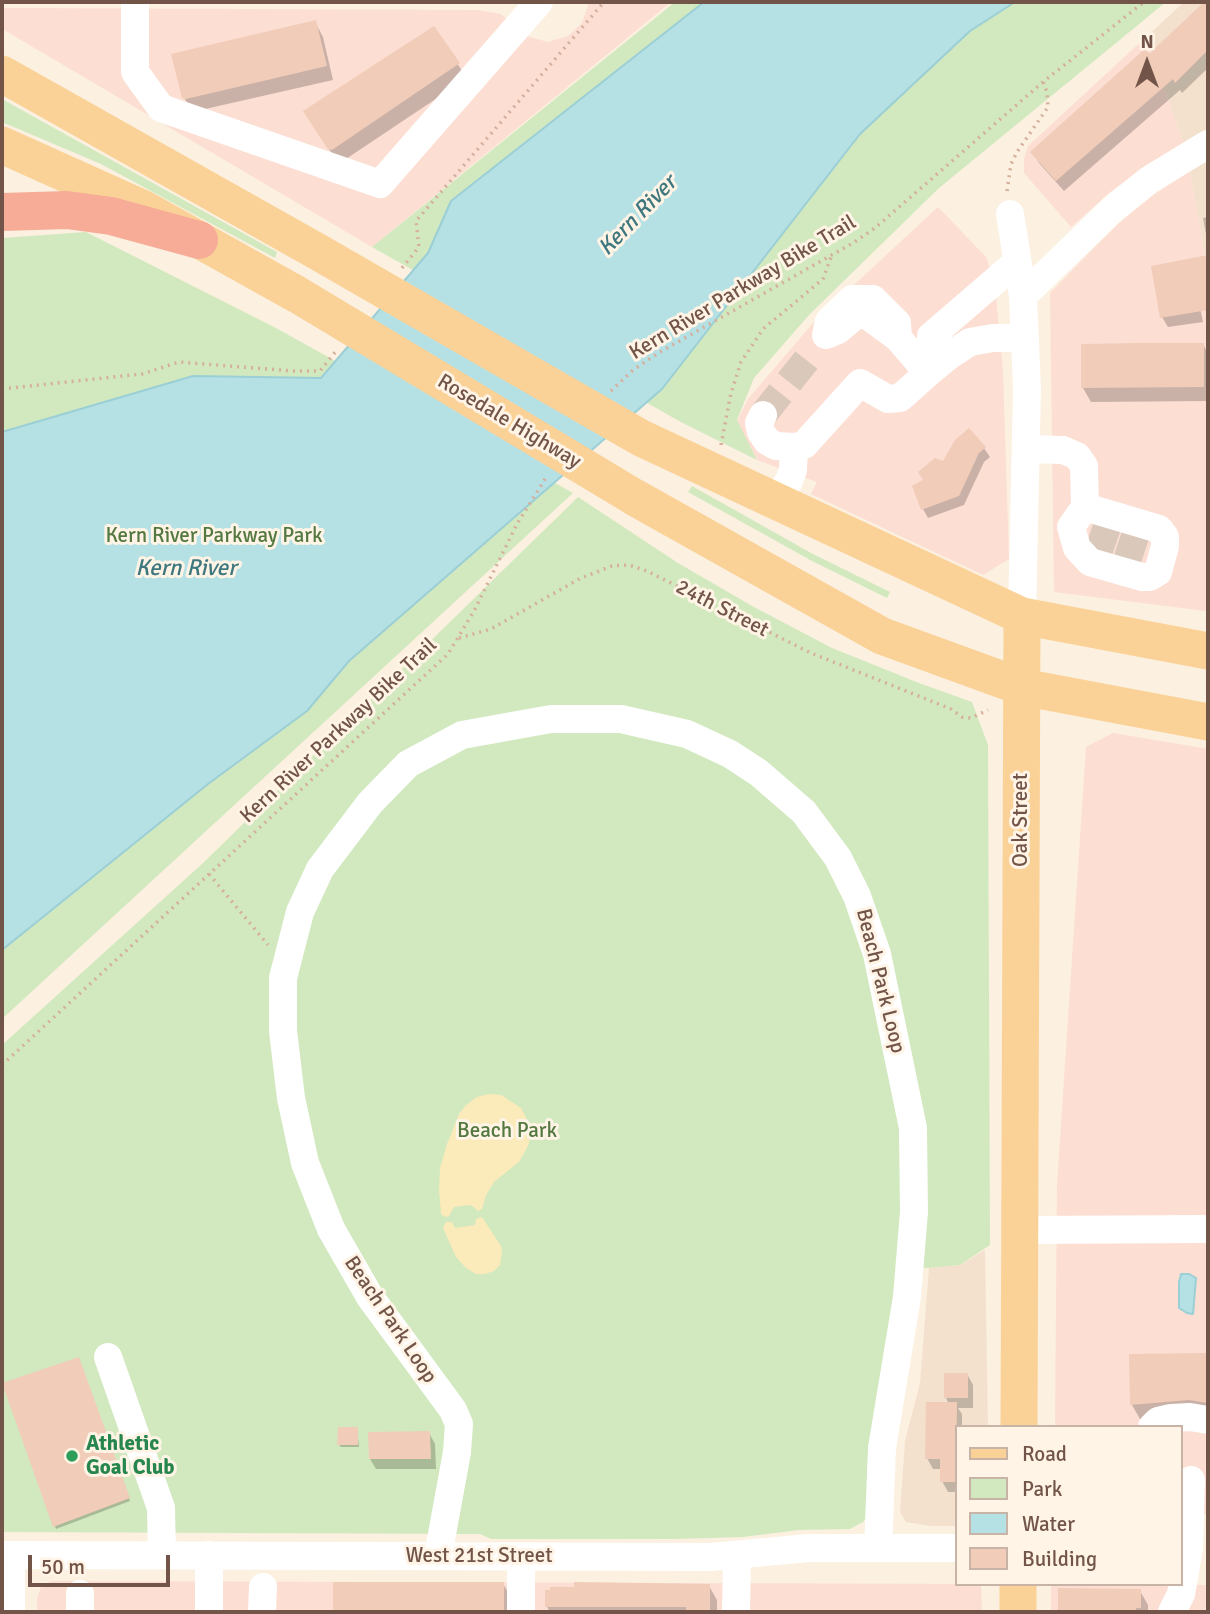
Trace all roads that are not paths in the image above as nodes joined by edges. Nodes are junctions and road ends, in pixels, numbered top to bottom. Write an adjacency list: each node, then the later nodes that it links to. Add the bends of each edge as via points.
1 (135, 2): 2 (street, via 135,72 161,108 380,184)
2 (539, 2)
3 (2, 74): 18 (main road, via 641,439)
4 (1208, 144): 10 (street, via 1114,208)
5 (2, 145): 8 (main road, Rosedale Highway, via 142,208)
6 (2, 212): 8 (highway, via 66,210 111,216)
7 (1010, 214): 9 (street, Oak Street)
8 (199, 240): 23 (main road, Rosedale Highway, via 634,497 882,635)
9 (1017, 262): 10 (street, Oak Street); 13 (street, via 931,336)
10 (1023, 296): 11 (street, Oak Street)
11 (1025, 338): 13 (street, via 970,342); 17 (street, Oak Street)
12 (819, 344): 14 (street, via 829,321 842,307 852,299 873,299 897,323 898,338)
13 (950, 355): 14 (street)
14 (928, 373): 16 (street, via 900,397 888,399 860,383 804,445)
15 (763, 415): 16 (street, via 761,432 768,441)
16 (794, 447): 18 (street, via 789,481)
17 (1026, 449): 19 (street, via 1063,450 1077,456 1084,466); 20 (street, Oak Street)
18 (774, 500): 21 (main road)
19 (1094, 518): 19 (street, via 1159,529 1165,546 1158,572 1142,577 1125,566 1096,558 1090,562 1077,548); 20 (street)
20 (1024, 529): 21 (street, Oak Street)
21 (1022, 616): 22 (main road); 23 (main road, Oak Street)
22 (1208, 651)
23 (1022, 687): 24 (main road); 26 (main road, Oak Street)
24 (1208, 722)
25 (1208, 1229): 26 (street)
26 (1020, 1230): 29 (main road, Oak Street)
27 (108, 1357): 36 (street, via 160,1508)
28 (1208, 1420): 30 (street, via 1171,1418)
29 (1019, 1425)
30 (1154, 1425)
31 (1193, 1478): 34 (street)
32 (878, 1548): 33 (street, West 21st Street); 38 (street, West 21st Street); 39 (street, Beach Park Loop, via 882,1448 907,1297 914,1212 913,1128 880,967 861,907 838,858 804,812 730,754 687,734 621,719 551,719 462,735 408,764 370,803 320,869 300,912 283,978 283,1031 291,1098 305,1163 331,1229 370,1297 459,1424)
33 (954, 1548)
34 (1192, 1549): 47 (street)
35 (6, 1555): 36 (street, West 21st Street); 42 (street)
36 (162, 1555): 37 (street, West 21st Street)
37 (209, 1555): 39 (street, West 21st Street); 43 (street)
38 (737, 1555): 40 (street, West 21st Street); 45 (street)
39 (438, 1556): 40 (street, West 21st Street)
40 (522, 1557): 44 (street)
41 (1018, 1586): 46 (main road)
42 (11, 1612)
43 (209, 1612)
44 (521, 1612)
45 (736, 1612)
46 (1018, 1612)
47 (1172, 1612)

